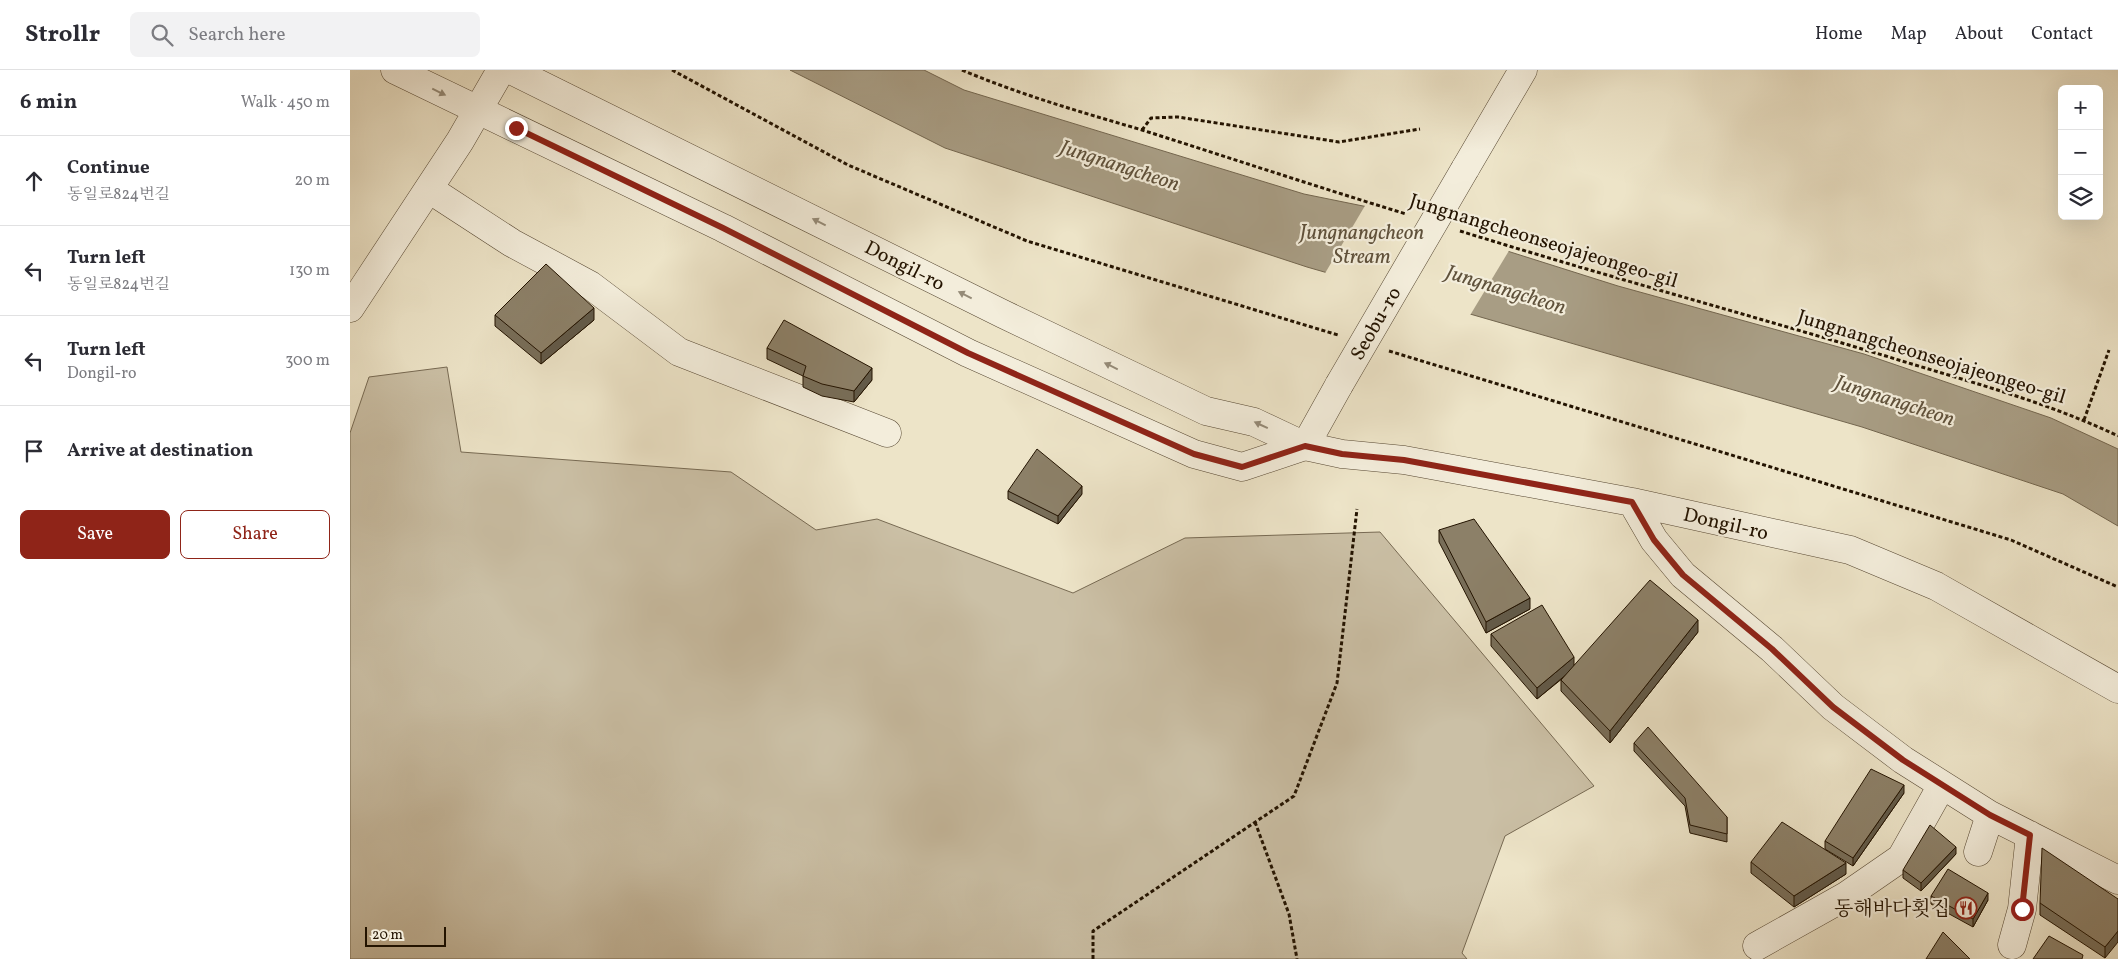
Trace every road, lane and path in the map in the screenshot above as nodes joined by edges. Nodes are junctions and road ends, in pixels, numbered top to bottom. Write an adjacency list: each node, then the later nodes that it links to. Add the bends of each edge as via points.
1 (395, 70): 6 (street, one-way to 6)
2 (501, 70): 6 (street)
3 (511, 70): 17 (street, Dongil-ro, one-way to 3, via 1254,422 1206,412)
4 (962, 70): 8 (path, Jungnangcheonseojajeongeo-gil, via 1063,107)
5 (1523, 70): 17 (street, Seobu-ro, bridge)
6 (478, 111): 9 (street); 17 (street, via 723,228 968,353 1194,454 1242,467)
7 (1420, 129): 8 (path, via 1339,142 1158,116 1151,118)
8 (1142, 130): 10 (path, Jungnangcheonseojajeongeo-gil)
9 (429, 189): 12 (street); 15 (street, via 512,242 590,285 679,352)
10 (1407, 214)
11 (1454, 229): 14 (path, Jungnangcheonseojajeongeo-gil, via 1804,331)
12 (350, 308)
13 (2110, 350): 14 (path)
14 (2084, 420): 16 (path, Jungnangcheonseojajeongeo-gil)
15 (887, 433)
16 (2118, 436)
17 (1305, 446): 18 (street, Dongil-ro, via 1342,454 1404,460)
18 (1632, 502): 20 (street, Dongil-ro, via 1850,550 1936,586); 21 (street, via 1654,540 1683,575 1772,649 1833,707)
19 (1357, 509): 23 (path, via 1337,682 1294,796)
20 (2118, 689)
21 (1942, 785): 22 (street); 28 (street, via 1901,858 1846,896)
22 (1990, 815): 24 (street); 25 (street)
23 (1255, 822): 29 (path, via 1093,931); 30 (path, via 1289,914)
24 (2030, 835): 26 (street); 27 (street, via 2022,909)
25 (1978, 852)
26 (2118, 880)
27 (2012, 945)
28 (1757, 946)
29 (1093, 959)
30 (1297, 959)

